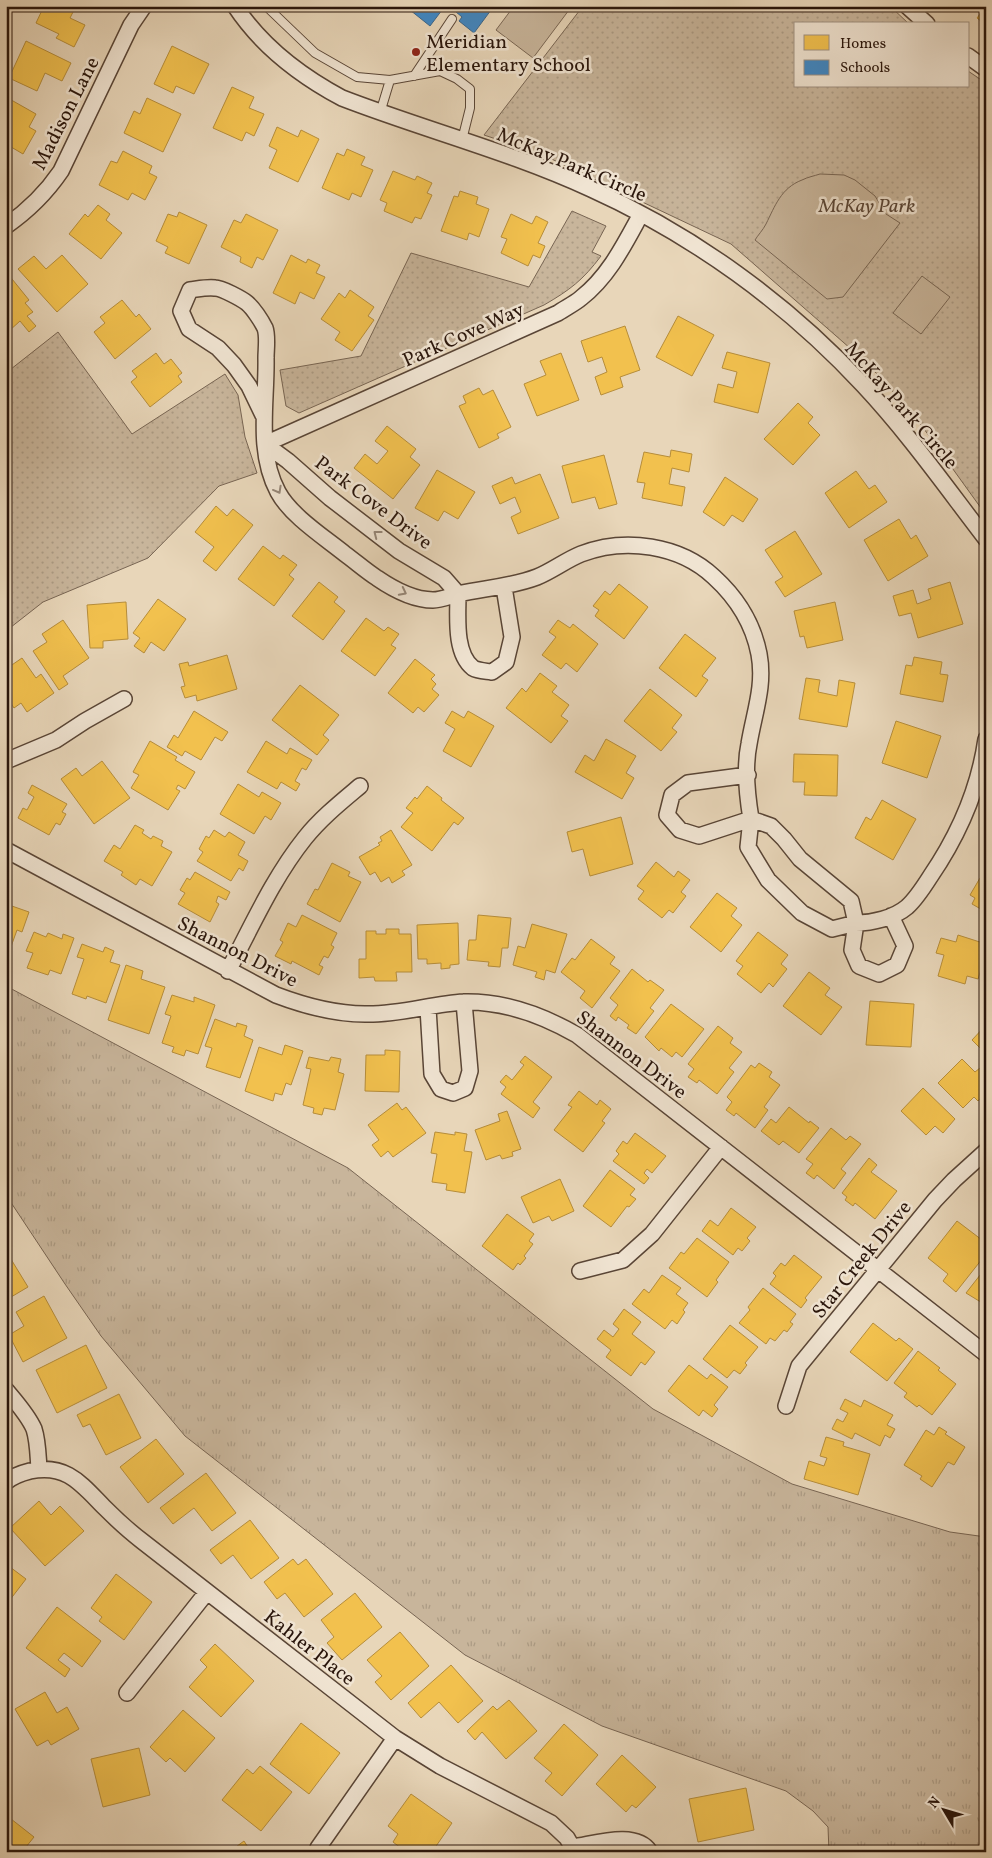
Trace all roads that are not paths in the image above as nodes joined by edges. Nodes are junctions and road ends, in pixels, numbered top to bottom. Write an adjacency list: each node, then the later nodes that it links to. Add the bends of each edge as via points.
1 (144, 6): 14 (street, Madison Lane, via 131,25 61,171 46,192)
2 (235, 6): 11 (street, McKay Park Circle, via 264,43 288,64 342,98)
3 (266, 6): 10 (lane, via 315,53 357,77)
4 (907, 6): 6 (street)
5 (452, 19): 9 (lane)
6 (926, 22)
7 (970, 57): 8 (street)
8 (986, 68)
9 (414, 76): 10 (lane); 12 (lane, via 440,71 470,89 470,108)
10 (390, 80): 11 (lane)
11 (380, 113): 12 (street, McKay Park Circle)
12 (462, 140): 13 (street, McKay Park Circle, via 592,189)
13 (641, 214): 16 (street, Park Cove Way, via 598,283 558,313); 17 (street, McKay Park Circle, via 724,265 820,342 904,431)
14 (6, 226)
15 (263, 414): 15 (street, via 265,329 246,302 218,288 190,290 181,311 189,329 218,348 234,365); 16 (street)
16 (265, 444): 19 (street, Park Cove Drive, one-way to 16, via 444,578 399,551); 19 (street, one-way to 19, via 279,494 298,516 377,579 419,598 434,600)
17 (986, 539)
18 (504, 587): 19 (street); 19 (street, via 512,637 506,662 492,672 474,669 462,655); 23 (street, via 541,576 581,554 623,545 669,551 709,572 728,589 743,610 759,655 760,699 748,746)
19 (458, 594)
20 (124, 699): 22 (street, via 56,740)
21 (986, 739): 27 (street, via 974,787 941,861 917,897 905,909)
22 (6, 761)
23 (748, 775): 25 (street); 25 (street, via 688,783 672,795 667,815 680,830 699,836)
24 (360, 786): 29 (street, via 306,838 284,868)
25 (750, 819): 28 (street, via 771,826 800,859 851,901); 28 (street, via 748,847 768,880 802,913 832,930)
26 (6, 850): 29 (street, Shannon Drive)
27 (891, 916): 28 (street); 28 (street, via 905,946 897,965 879,974 859,966 852,950)
28 (856, 923)
29 (228, 970): 31 (street, Shannon Drive, via 276,996 338,1013 394,1013)
30 (464, 1002): 31 (street, Shannon Drive); 31 (street, via 470,1072 465,1088 453,1092 441,1089 432,1074); 32 (street, Shannon Drive, via 524,1010 553,1021 577,1035)
31 (428, 1008)
32 (721, 1147): 34 (street, Shannon Drive); 35 (street, via 652,1234 624,1260)
33 (986, 1151): 34 (street, Star Creek Drive, via 941,1193)
34 (878, 1270): 36 (street, Shannon Drive); 38 (street, Star Creek Drive, via 799,1366)
35 (580, 1271)
36 (986, 1354)
37 (6, 1390): 39 (street, via 30,1420 36,1436)
38 (786, 1406)
39 (39, 1469): 40 (street, via 23,1472); 41 (street, Kahler Place, via 57,1470 73,1477 123,1525)
40 (6, 1482)
41 (207, 1592): 42 (street); 43 (street, Kahler Place)
42 (127, 1693)
43 (395, 1738): 44 (street); 45 (street, Kahler Place, via 440,1766 551,1823)
44 (318, 1848)
45 (574, 1850): 46 (street, Kahler Place, via 627,1839 640,1842)
46 (650, 1852)

